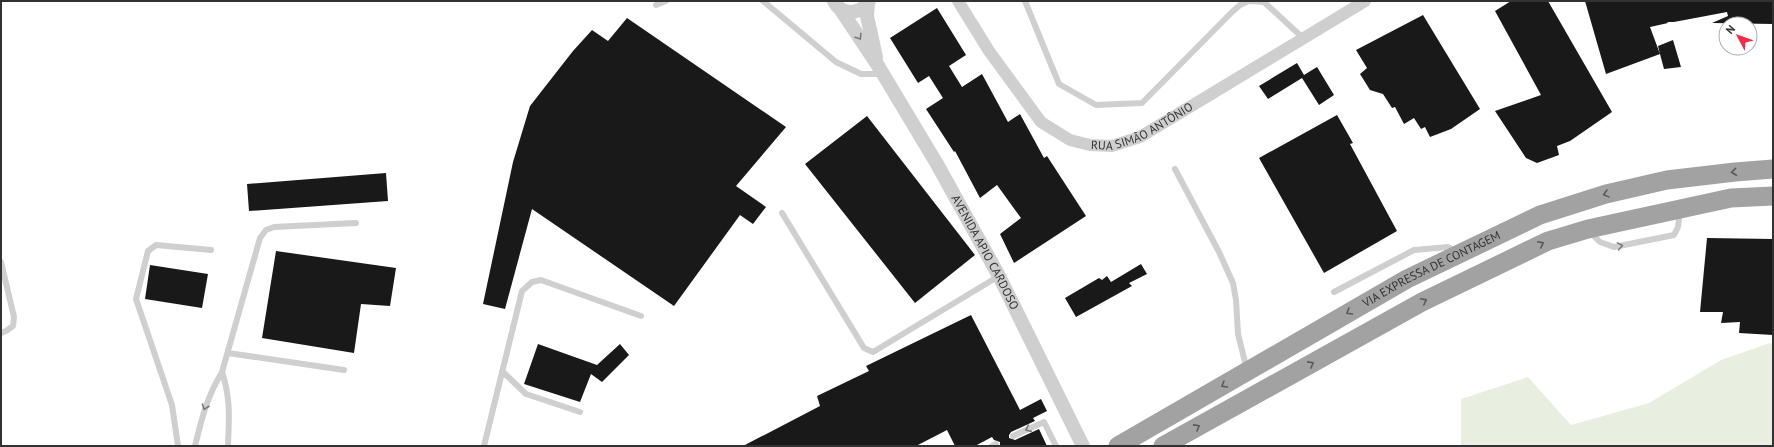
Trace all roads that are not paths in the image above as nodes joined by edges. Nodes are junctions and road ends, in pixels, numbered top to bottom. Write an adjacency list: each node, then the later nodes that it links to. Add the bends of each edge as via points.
1 (666, 1): 9 (lane)
2 (763, 1): 12 (lane, via 836,62 861,74)
3 (958, 1): 11 (street, RUA SIMÃO ANTÔNIO, via 989,51 1042,122 1070,140 1090,145 1112,146 1140,137)
4 (1025, 1): 5 (lane, via 1060,84 1096,105 1142,102 1232,12)
5 (1248, 1): 8 (lane)
6 (1364, 1): 11 (street, RUA SIMÃO ANTÔNIO)
7 (868, 2): 10 (street, via 856,12 848,12); 12 (street, AVENIDA APIO CARDOSO, via 867,16)
8 (1264, 2): 11 (lane)
9 (656, 5)
10 (838, 5): 12 (street, AVENIDA APIO CARDOSO, one-way to 12)
11 (1303, 38)
12 (880, 69): 21 (street, AVENIDA APIO CARDOSO, via 937,164)
13 (1175, 169): 28 (lane, via 1233,283 1238,334)
14 (1773, 169): 19 (highway, VIA EXPRESSA DE CONTAGEM, one-way to 19, via 1667,180 1606,194 1540,215)
15 (1773, 196): 39 (highway, VIA EXPRESSA DE CONTAGEM, one-way to 15, via 1422,302 1548,241 1588,229 1731,198)
16 (782, 213): 21 (lane, via 864,348 873,352)
17 (356, 223): 25 (lane, via 274,227 266,230 260,238)
18 (211, 250): 32 (lane, via 156,245 148,251 136,299 172,406)
19 (1459, 254): 22 (lane, via 1448,247 1414,250); 28 (highway, VIA EXPRESSA DE CONTAGEM, one-way to 28, via 1408,279)
20 (1, 262): 24 (lane, via 14,317 13,326)
21 (999, 276): 37 (street, AVENIDA APIO CARDOSO)
22 (1334, 292)
23 (641, 316): 27 (lane, via 541,280 532,282 522,291)
24 (1, 333)
25 (228, 353): 26 (lane); 29 (lane)
26 (344, 370)
27 (502, 371): 30 (lane, via 526,394); 35 (lane)
28 (1248, 371): 38 (highway, VIA EXPRESSA DE CONTAGEM, one-way to 38)
29 (222, 372): 33 (lane, one-way to 33, via 205,406); 34 (lane, via 229,391)
30 (580, 412)
31 (1013, 436): 36 (lane, one-way to 31, via 1044,422)
32 (178, 446)
33 (195, 446)
34 (228, 446)
35 (484, 446)
36 (1056, 446)
37 (1083, 446)
38 (1118, 446)
39 (1163, 446)

